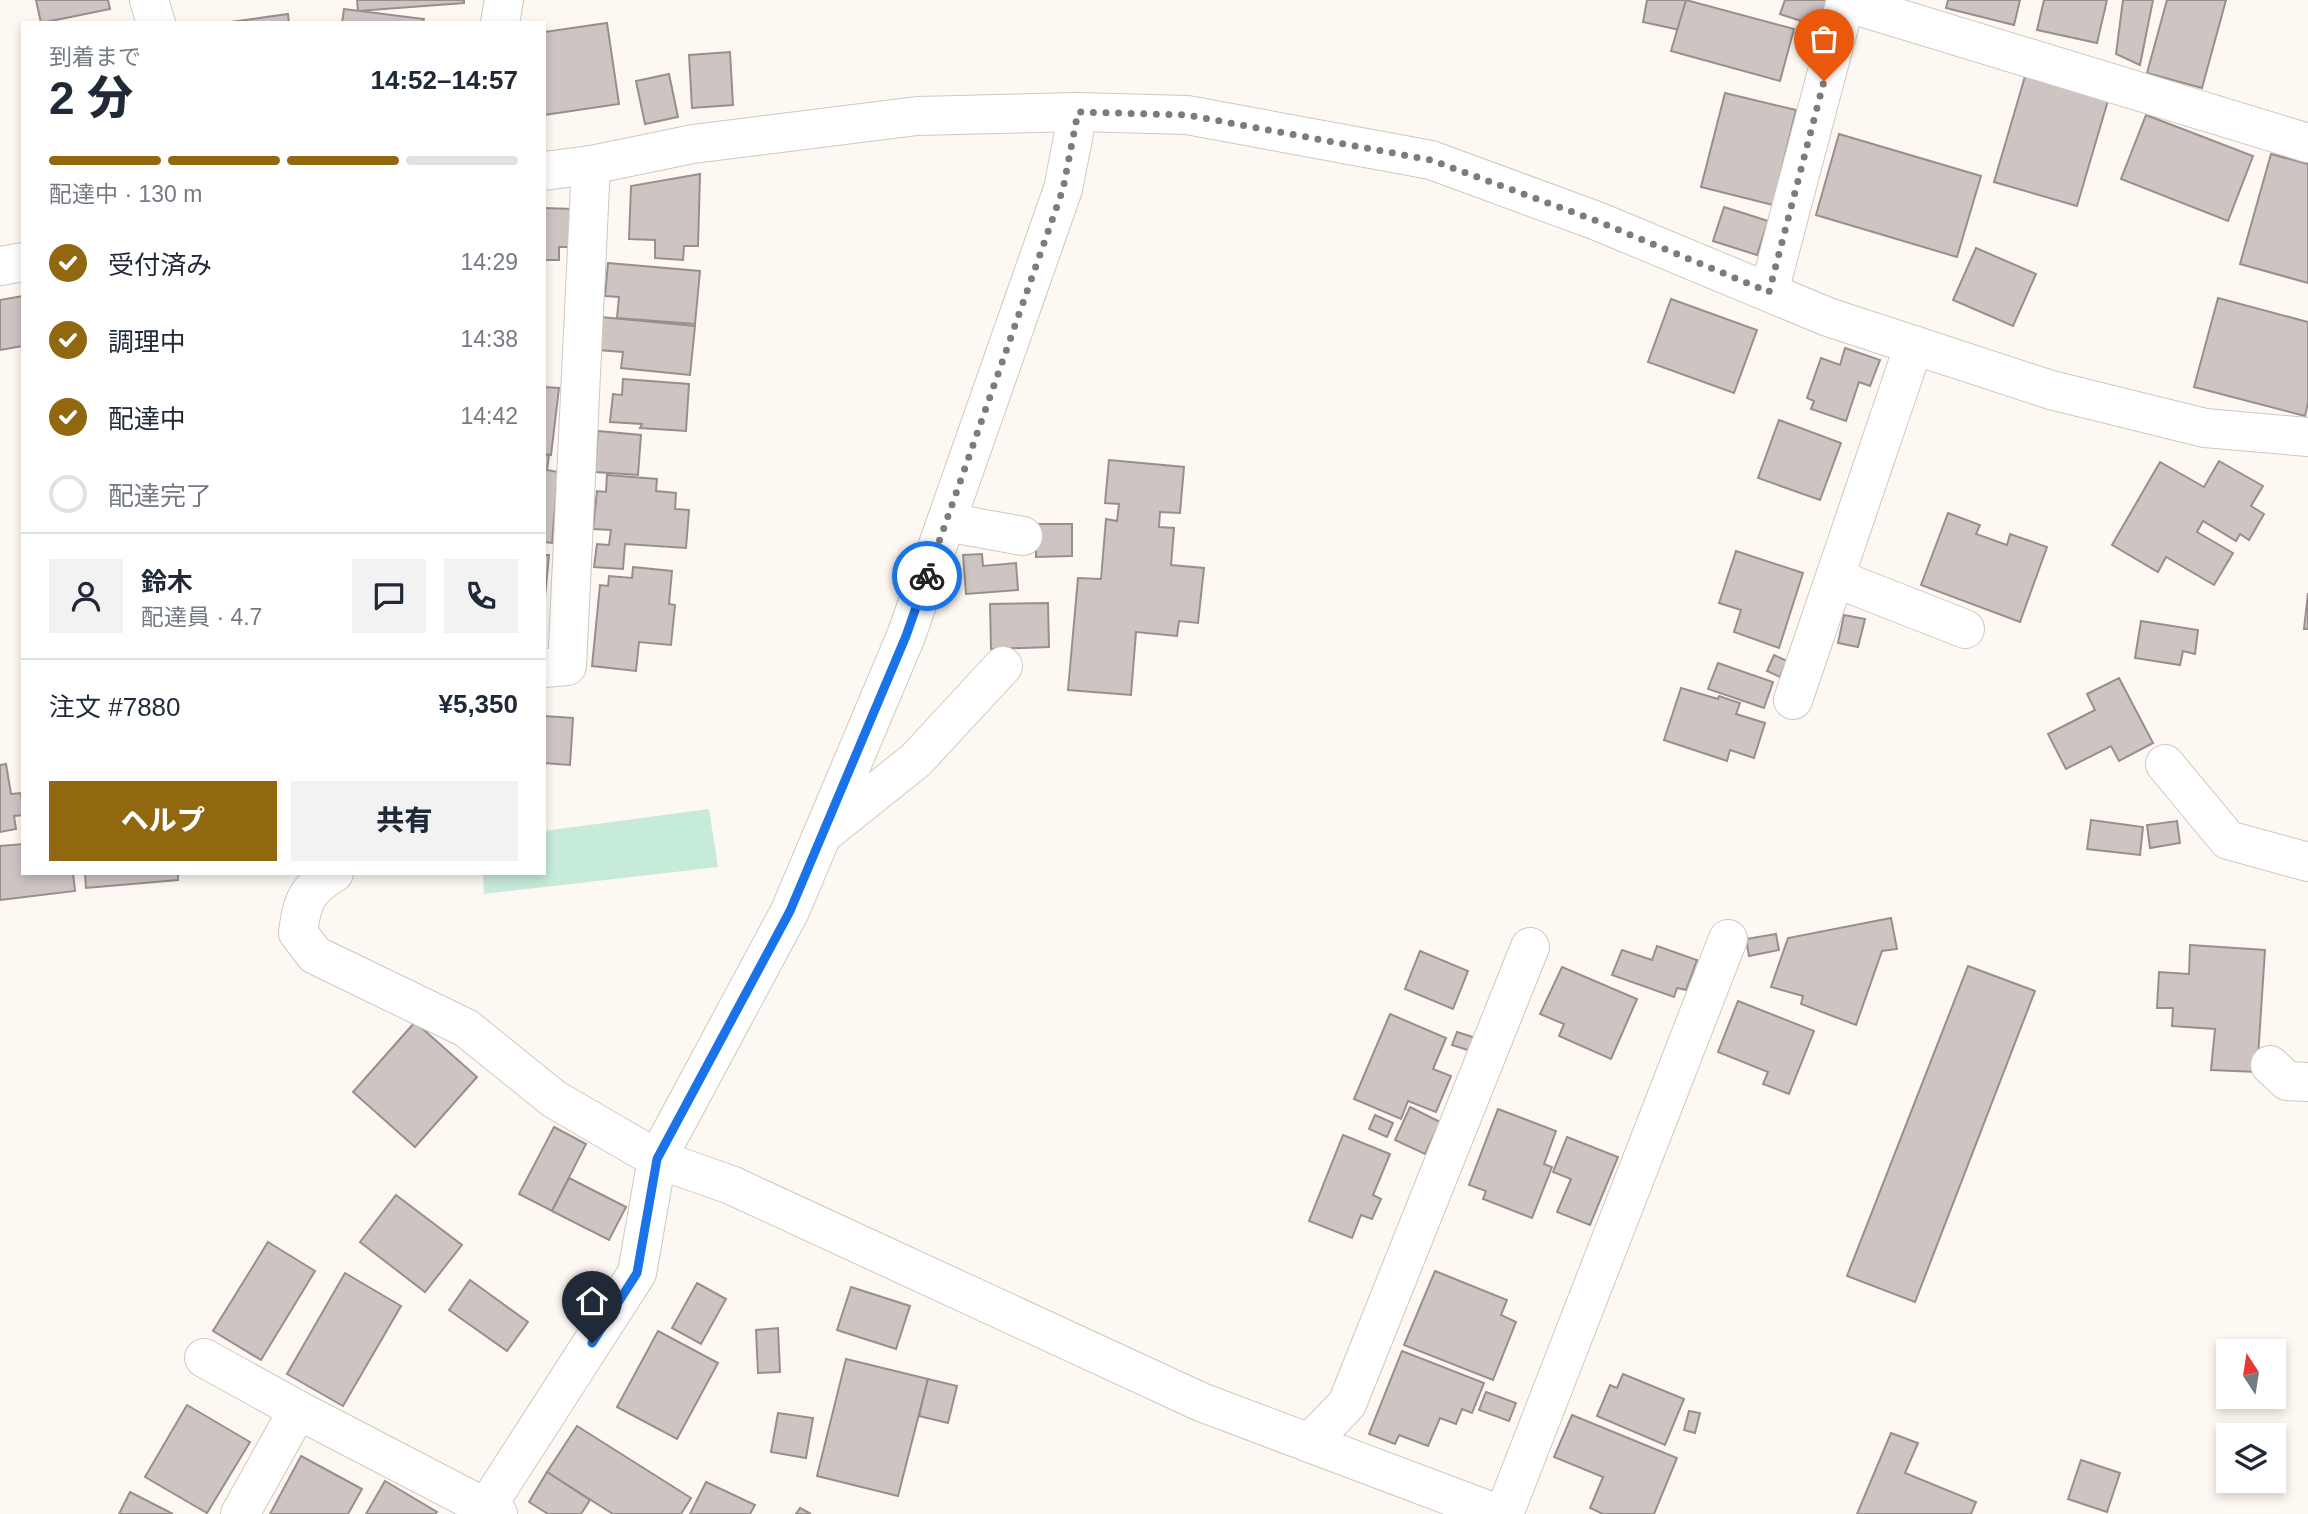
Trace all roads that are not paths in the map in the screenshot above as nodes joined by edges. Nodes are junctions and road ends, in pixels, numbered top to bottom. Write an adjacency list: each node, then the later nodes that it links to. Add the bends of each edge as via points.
1 (149, 0): 4 (street)
2 (504, 0): 5 (street)
3 (1845, 1): 7 (street); 12 (street)
4 (155, 21)
5 (500, 21)
6 (1078, 112): 8 (street, via 917,116 694,144); 12 (street, via 1187,115 1431,160 1597,221); 15 (street, via 1063,189)
7 (2308, 143)
8 (591, 165): 9 (street); 20 (street, via 567,666)
9 (546, 171)
10 (21, 262): 11 (street)
11 (0, 266)
12 (1769, 292): 13 (street)
13 (1914, 345): 14 (street, via 2051,390 2205,428); 17 (street)
14 (2308, 437)
15 (946, 523): 16 (street); 23 (street, via 906,636)
16 (1023, 536)
17 (1835, 578): 18 (street); 21 (street)
18 (1965, 629)
19 (1003, 666): 23 (street, via 916,760)
20 (546, 668)
21 (1793, 700)
22 (2165, 764): 24 (street, via 2228,841)
23 (822, 835): 30 (street, via 790,911)
24 (2308, 862)
25 (331, 875): 30 (street, via 318,883 302,905 298,933 314,955 466,1028 554,1099)
26 (1728, 939): 37 (street)
27 (1530, 947): 33 (street, via 1347,1404)
28 (2270, 1065): 29 (street, via 2287,1081)
29 (2308, 1082)
30 (657, 1159): 33 (street, via 731,1185 1201,1402); 34 (street, via 637,1273)
31 (204, 1358): 32 (street)
32 (298, 1410): 34 (street); 35 (street)
33 (1309, 1443): 36 (street)
34 (488, 1512)
35 (240, 1514)
36 (1498, 1514)
37 (1504, 1514)

